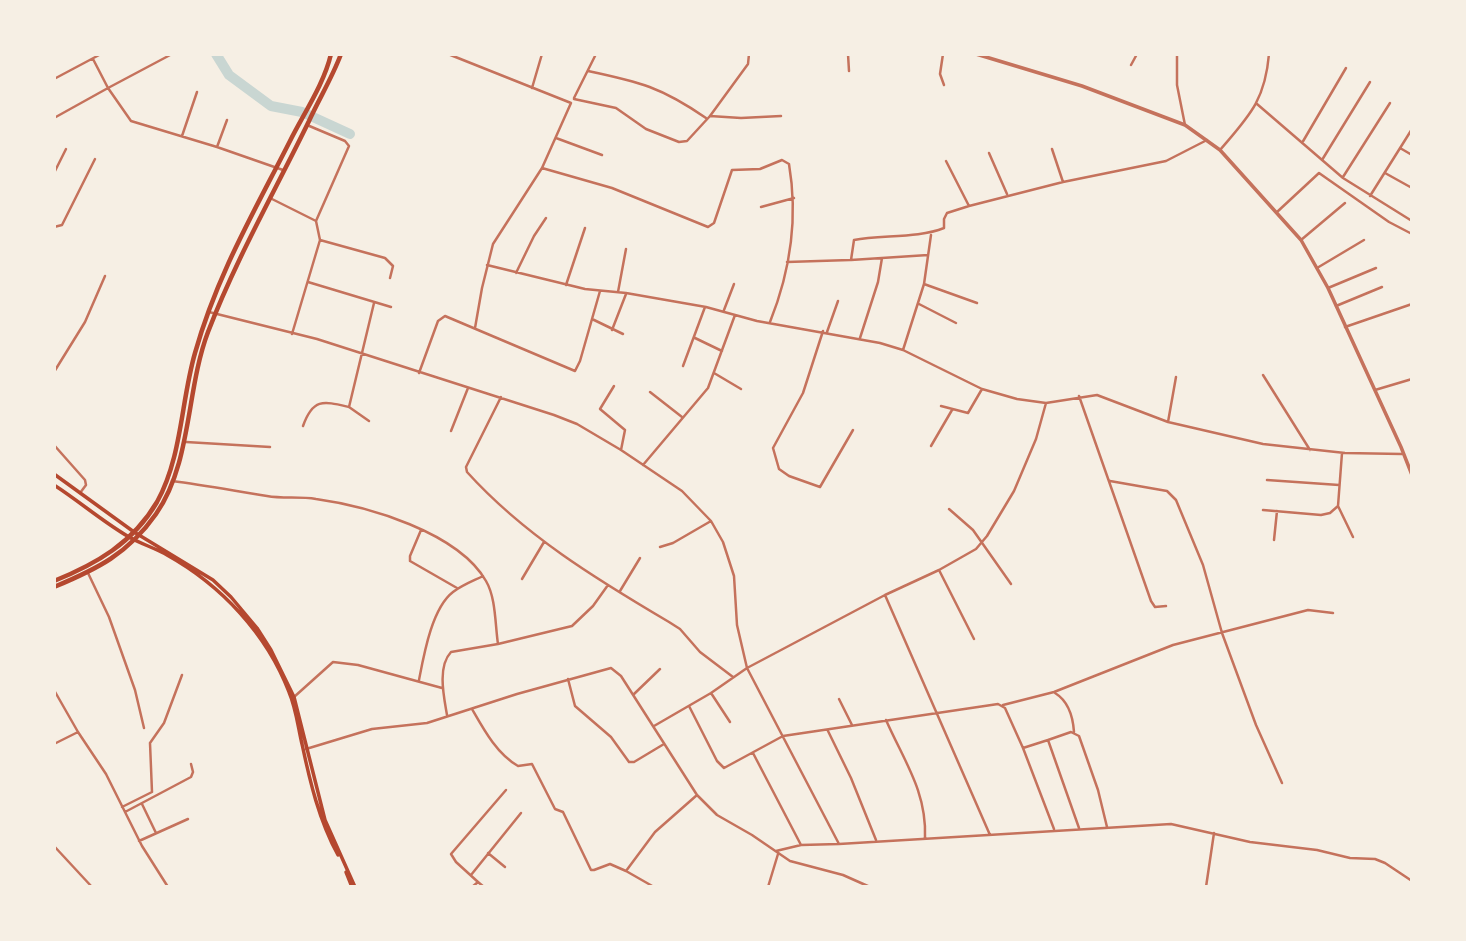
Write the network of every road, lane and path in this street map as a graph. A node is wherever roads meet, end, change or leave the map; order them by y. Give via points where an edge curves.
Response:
1 (101, 54) edge
2 (172, 54) edge
3 (448, 54) edge
4 (542, 54) edge
5 (596, 54) edge
6 (749, 54) edge
7 (848, 54) edge
8 (943, 54) edge
9 (976, 54) edge
10 (1137, 54) edge
11 (1177, 54) edge
12 (1269, 54) edge
13 (338, 55) edge
14 (93, 59) junction
15 (1131, 65) dead end
16 (1346, 68) dead end
17 (587, 71) junction
18 (849, 71) dead end
19 (54, 79) edge
20 (1370, 82) dead end
21 (944, 85) dead end
22 (108, 88) junction
23 (532, 88) junction
24 (197, 92) dead end
25 (572, 101) junction
26 (1390, 103) dead end
27 (1257, 104) junction
28 (780, 116) dead end
29 (708, 117) junction
30 (54, 118) edge
31 (227, 120) dead end
32 (307, 125) junction
33 (1185, 125) junction
34 (1412, 129) edge
35 (182, 136) junction
36 (556, 138) junction
37 (1207, 141) junction
38 (1302, 143) junction
39 (217, 147) junction
40 (1399, 148) junction
41 (66, 149) dead end
42 (1052, 149) dead end
43 (1220, 150) junction
44 (989, 153) dead end
45 (602, 155) dead end
46 (1412, 155) edge
47 (95, 159) dead end
48 (1322, 160) junction
49 (946, 161) dead end
50 (278, 168) junction
51 (542, 168) junction
52 (285, 171) junction
53 (54, 173) edge
54 (1385, 173) junction
55 (1343, 178) junction
56 (1063, 181) junction
57 (1412, 188) edge
58 (1007, 194) junction
59 (1370, 196) junction
60 (270, 198) junction
61 (794, 198) junction
62 (1345, 202) dead end
63 (969, 206) junction
64 (761, 207) dead end
65 (1277, 212) junction
66 (546, 218) dead end
67 (316, 221) junction
68 (1412, 221) edge
69 (54, 227) edge
70 (585, 228) dead end
71 (931, 233) junction
72 (1412, 234) edge
73 (320, 240) junction
74 (1301, 240) junction
75 (1364, 240) dead end
76 (626, 249) dead end
77 (928, 255) junction
78 (882, 258) junction
79 (851, 260) junction
80 (787, 262) junction
81 (487, 265) junction
82 (1317, 268) junction
83 (1376, 268) dead end
84 (516, 273) junction
85 (104, 276) dead end
86 (390, 278) dead end
87 (308, 282) junction
88 (734, 284) dead end
89 (924, 284) junction
90 (566, 285) junction
91 (1382, 287) dead end
92 (1328, 288) junction
93 (600, 291) junction
94 (618, 292) junction
95 (626, 293) junction
96 (838, 301) dead end
97 (374, 303) junction
98 (977, 303) dead end
99 (919, 304) junction
100 (1412, 304) edge
101 (1336, 306) junction
102 (391, 307) dead end
103 (706, 307) junction
104 (724, 310) junction
105 (209, 312) junction
106 (216, 314) junction
107 (735, 314) junction
108 (592, 319) junction
109 (770, 323) junction
110 (956, 323) dead end
111 (1345, 327) junction
112 (475, 328) junction
113 (612, 330) junction
114 (825, 331) junction
115 (292, 334) junction
116 (623, 334) dead end
117 (695, 338) junction
118 (860, 338) junction
119 (722, 351) junction
120 (904, 351) junction
121 (362, 353) junction
122 (683, 366) dead end
123 (54, 372) edge
124 (419, 373) junction
125 (714, 373) junction
126 (1263, 375) dead end
127 (1176, 377) dead end
128 (1412, 379) edge
129 (614, 386) dead end
130 (468, 388) junction
131 (741, 389) dead end
132 (982, 389) junction
133 (1375, 390) junction
134 (650, 392) dead end
135 (1079, 396) junction
136 (501, 397) junction
137 (1046, 403) junction
138 (941, 406) dead end
139 (349, 407) junction
140 (952, 410) junction
141 (682, 417) junction
142 (369, 421) dead end
143 (1168, 422) junction
144 (303, 426) dead end
145 (853, 430) dead end
146 (451, 431) dead end
147 (183, 442) junction
148 (54, 445) edge
149 (931, 446) dead end
150 (270, 447) dead end
151 (621, 450) junction
152 (1310, 450) junction
153 (1342, 453) junction
154 (1404, 454) junction
155 (643, 465) junction
156 (54, 474) edge
157 (1412, 475) edge
158 (1267, 480) dead end
159 (172, 481) junction
160 (1110, 481) junction
161 (54, 485) edge
162 (1339, 485) junction
163 (80, 493) junction
164 (1338, 506) junction
165 (949, 509) dead end
166 (1263, 510) dead end
167 (1277, 511) junction
168 (710, 521) junction
169 (421, 530) junction
170 (136, 536) junction
171 (129, 537) junction
172 (1353, 537) dead end
173 (1274, 540) dead end
174 (544, 542) junction
175 (981, 544) junction
176 (660, 547) dead end
177 (639, 558) dead end
178 (939, 570) junction
179 (88, 573) junction
180 (202, 575) junction
181 (483, 576) junction
182 (522, 579) dead end
183 (54, 581) edge
184 (1011, 584) dead end
185 (608, 585) junction
186 (54, 587) edge
187 (458, 589) junction
188 (619, 592) junction
189 (886, 595) junction
190 (1166, 606) dead end
191 (1333, 613) dead end
192 (1222, 633) junction
193 (974, 639) dead end
194 (498, 644) junction
195 (747, 668) junction
196 (660, 669) dead end
197 (181, 675) dead end
198 (733, 677) junction
199 (568, 679) junction
200 (419, 681) junction
201 (442, 688) junction
202 (54, 691) edge
203 (1055, 692) junction
204 (711, 693) junction
205 (633, 695) junction
206 (294, 697) junction
207 (839, 699) dead end
208 (1003, 705) junction
209 (689, 706) junction
210 (472, 708) junction
211 (938, 712) junction
212 (447, 716) junction
213 (886, 720) junction
214 (730, 722) dead end
215 (852, 725) junction
216 (654, 726) junction
217 (144, 728) dead end
218 (827, 730) junction
219 (78, 732) junction
220 (1074, 732) junction
221 (783, 736) junction
222 (1048, 740) junction
223 (664, 743) junction
224 (54, 744) edge
225 (1023, 748) junction
226 (305, 750) junction
227 (753, 753) junction
228 (191, 764) dead end
229 (1282, 783) dead end
230 (506, 790) dead end
231 (152, 792) junction
232 (697, 795) junction
233 (154, 797) junction
234 (142, 804) junction
235 (122, 807) junction
236 (125, 812) junction
237 (521, 813) dead end
238 (188, 818) dead end
239 (1107, 827) junction
240 (1079, 828) junction
241 (1054, 830) junction
242 (156, 833) junction
243 (1214, 833) junction
244 (990, 835) junction
245 (925, 839) junction
246 (876, 840) junction
247 (139, 841) junction
248 (839, 844) junction
249 (801, 845) junction
250 (54, 846) edge
251 (777, 852) junction
252 (488, 853) junction
253 (505, 867) dead end
254 (626, 871) junction
255 (471, 875) junction
256 (1412, 881) edge
257 (478, 882) junction
258 (868, 886) edge
259 (92, 887) edge
260 (168, 887) edge
261 (354, 887) edge
262 (472, 887) edge
263 (484, 887) edge
264 (654, 887) edge
265 (768, 887) edge
266 (1206, 887) edge

1 - 14 street
2 - 22 street
3 - 23 street
4 - 23 street
5 - 17 street
6 - 29 street via 748,64
7 - 18 street
8 - 21 street via 940,74
9 - 33 street via 1082,86
10 - 15 street
11 - 33 street
12 - 27 street
13 - 32 highway
13 - 50 highway via 328,64
14 - 19 street
14 - 22 street
16 - 38 street
17 - 25 street
17 - 29 street via 642,83
20 - 48 street
22 - 30 street
22 - 35 street via 131,121
23 - 25 street
24 - 35 street
25 - 29 street via 620,110 646,129 679,142 692,137
25 - 36 street
26 - 55 street
27 - 38 street
27 - 43 street
28 - 29 street
31 - 39 street
32 - 52 highway
32 - 67 street via 349,146
33 - 37 street
34 - 40 street
35 - 39 street
36 - 45 street
36 - 51 street
37 - 43 street
37 - 56 street via 1166,161
38 - 48 street
39 - 50 street
40 - 46 street
40 - 54 street
41 - 53 street
42 - 56 street
43 - 65 street
44 - 58 street
47 - 69 street via 62,225
48 - 55 street
49 - 63 street
50 - 52 street
50 - 105 highway via 237,240
51 - 61 street via 612,188 708,227 714,223 734,169 760,169 785,160
51 - 81 street via 493,244
52 - 60 highway
54 - 57 street
54 - 59 street
55 - 59 street
56 - 58 street
58 - 63 street
59 - 68 street
60 - 67 street
60 - 106 highway
61 - 64 street
61 - 80 street
62 - 74 street
63 - 71 street via 947,213 944,228
65 - 72 street via 1320,173
65 - 74 street
66 - 84 street
67 - 73 street
70 - 90 street
71 - 77 street
71 - 79 street via 855,240
73 - 86 street via 385,258 393,266
73 - 87 street
74 - 82 street
75 - 82 street
76 - 94 street
77 - 78 street
77 - 89 street
78 - 79 street
78 - 118 street
79 - 80 street
80 - 109 street
81 - 84 street
81 - 112 street
82 - 92 street
83 - 92 street
84 - 90 street
85 - 123 street via 81,329
87 - 97 street
87 - 115 street
88 - 104 street
89 - 98 street
89 - 99 street
90 - 93 street
91 - 101 street
92 - 101 street
93 - 94 street
93 - 108 street
94 - 95 street
95 - 103 street
95 - 113 street
96 - 114 street
97 - 102 street
97 - 121 street
99 - 110 street
99 - 120 street
100 - 111 street
101 - 111 street
103 - 104 street
103 - 117 street
104 - 107 street
105 - 106 street
105 - 170 highway via 191,365 170,469
106 - 115 street
106 - 147 highway via 201,356
107 - 109 street
107 - 119 street
108 - 112 street via 574,371
108 - 113 street
109 - 114 street
111 - 133 street
112 - 124 street via 439,318
113 - 116 street
114 - 118 street
114 - 145 street via 803,393 774,446 777,465 789,477 820,487
115 - 121 street
117 - 119 street
117 - 122 street
118 - 120 street
119 - 125 street
120 - 132 street
121 - 124 street
121 - 139 street
124 - 130 street
125 - 131 street
125 - 141 street via 708,388
126 - 152 street
127 - 143 street
128 - 133 street
129 - 151 street via 600,409 625,430
130 - 136 street
130 - 146 street
132 - 137 street
132 - 140 street via 971,411
133 - 154 street
134 - 141 street
135 - 137 street
135 - 143 street via 1103,396
135 - 160 street
136 - 151 street via 566,419
136 - 174 street via 466,470 503,509
137 - 175 street via 1026,466
138 - 140 street
139 - 142 street
139 - 144 street via 331,403 312,407
140 - 149 street
141 - 155 street
143 - 152 street
147 - 150 street
147 - 159 highway
148 - 163 street via 85,480
151 - 155 street
152 - 153 street
153 - 154 street
153 - 162 street
154 - 157 street
155 - 168 street via 682,491
156 - 163 main road
158 - 162 street
159 - 169 street via 270,497 319,499 378,512
159 - 170 highway via 162,504
160 - 190 street via 1151,601 1155,607
160 - 192 street via 1173,495 1203,565
161 - 171 main road
162 - 164 street
163 - 170 main road
164 - 167 street via 1321,514
164 - 172 street
165 - 175 street via 968,524
166 - 167 street
167 - 173 street
168 - 176 street
168 - 195 street via 723,542 734,576 738,634
169 - 181 street via 461,554
169 - 187 street via 410,561
170 - 171 highway
170 - 179 highway via 124,551
170 - 180 main road
171 - 183 highway via 99,561
174 - 182 street
174 - 185 street
175 - 178 street
175 - 184 street
177 - 188 street
178 - 189 street
178 - 193 street
179 - 186 highway
179 - 217 street via 109,617
180 - 206 main road via 222,587 257,628
180 - 226 main road via 238,610 269,654 290,694
181 - 187 street
181 - 194 street via 491,590
185 - 188 street
185 - 194 street via 572,626
187 - 200 street via 445,601 432,628
188 - 198 street via 680,629 700,652
189 - 195 street
189 - 211 street
191 - 192 street via 1308,610
192 - 203 street via 1173,645
192 - 229 street
194 - 201 street via 448,653
195 - 198 street
195 - 221 street
196 - 205 street
197 - 231 street via 164,723 151,739
198 - 204 street
199 - 205 street via 611,668
199 - 210 street
199 - 223 street via 575,706 611,737 629,762
200 - 201 street
200 - 206 street via 332,663
201 - 212 street
202 - 219 street
203 - 208 street
203 - 220 street via 1063,698
204 - 209 street
204 - 214 street
205 - 216 street
206 - 226 main road
207 - 215 street
208 - 211 street
208 - 225 street
209 - 216 street
209 - 227 street via 721,767
210 - 212 street
210 - 254 street via 505,757 518,766 532,764 555,809 563,812 591,870 610,864
211 - 213 street
211 - 244 street
212 - 226 street via 420,725 372,729
213 - 215 street
213 - 245 street via 921,795
215 - 218 street
216 - 223 street
218 - 221 street
218 - 246 street
219 - 224 street
219 - 235 street
220 - 222 street
220 - 239 street via 1098,790
221 - 227 street
221 - 248 street
222 - 225 street
222 - 240 street
223 - 232 street
225 - 241 street
226 - 261 main road via 325,820
227 - 249 street
228 - 233 street via 192,775
230 - 255 street via 452,852 452,858
231 - 233 street
231 - 235 street
232 - 251 street via 721,819
232 - 254 street via 656,832
233 - 234 street
234 - 236 street
234 - 242 street
235 - 236 street
236 - 247 street
237 - 252 street
238 - 242 street
239 - 240 street
239 - 243 street via 1171,824
240 - 241 street
241 - 244 street
242 - 247 street
243 - 256 street via 1350,859 1375,859
243 - 266 street
244 - 245 street
245 - 246 street
246 - 248 street
247 - 260 street
248 - 249 street
249 - 251 street
250 - 259 street
251 - 258 street via 800,865
251 - 265 street
252 - 253 street
252 - 255 street
254 - 264 street
255 - 257 street
257 - 262 street
257 - 263 street

